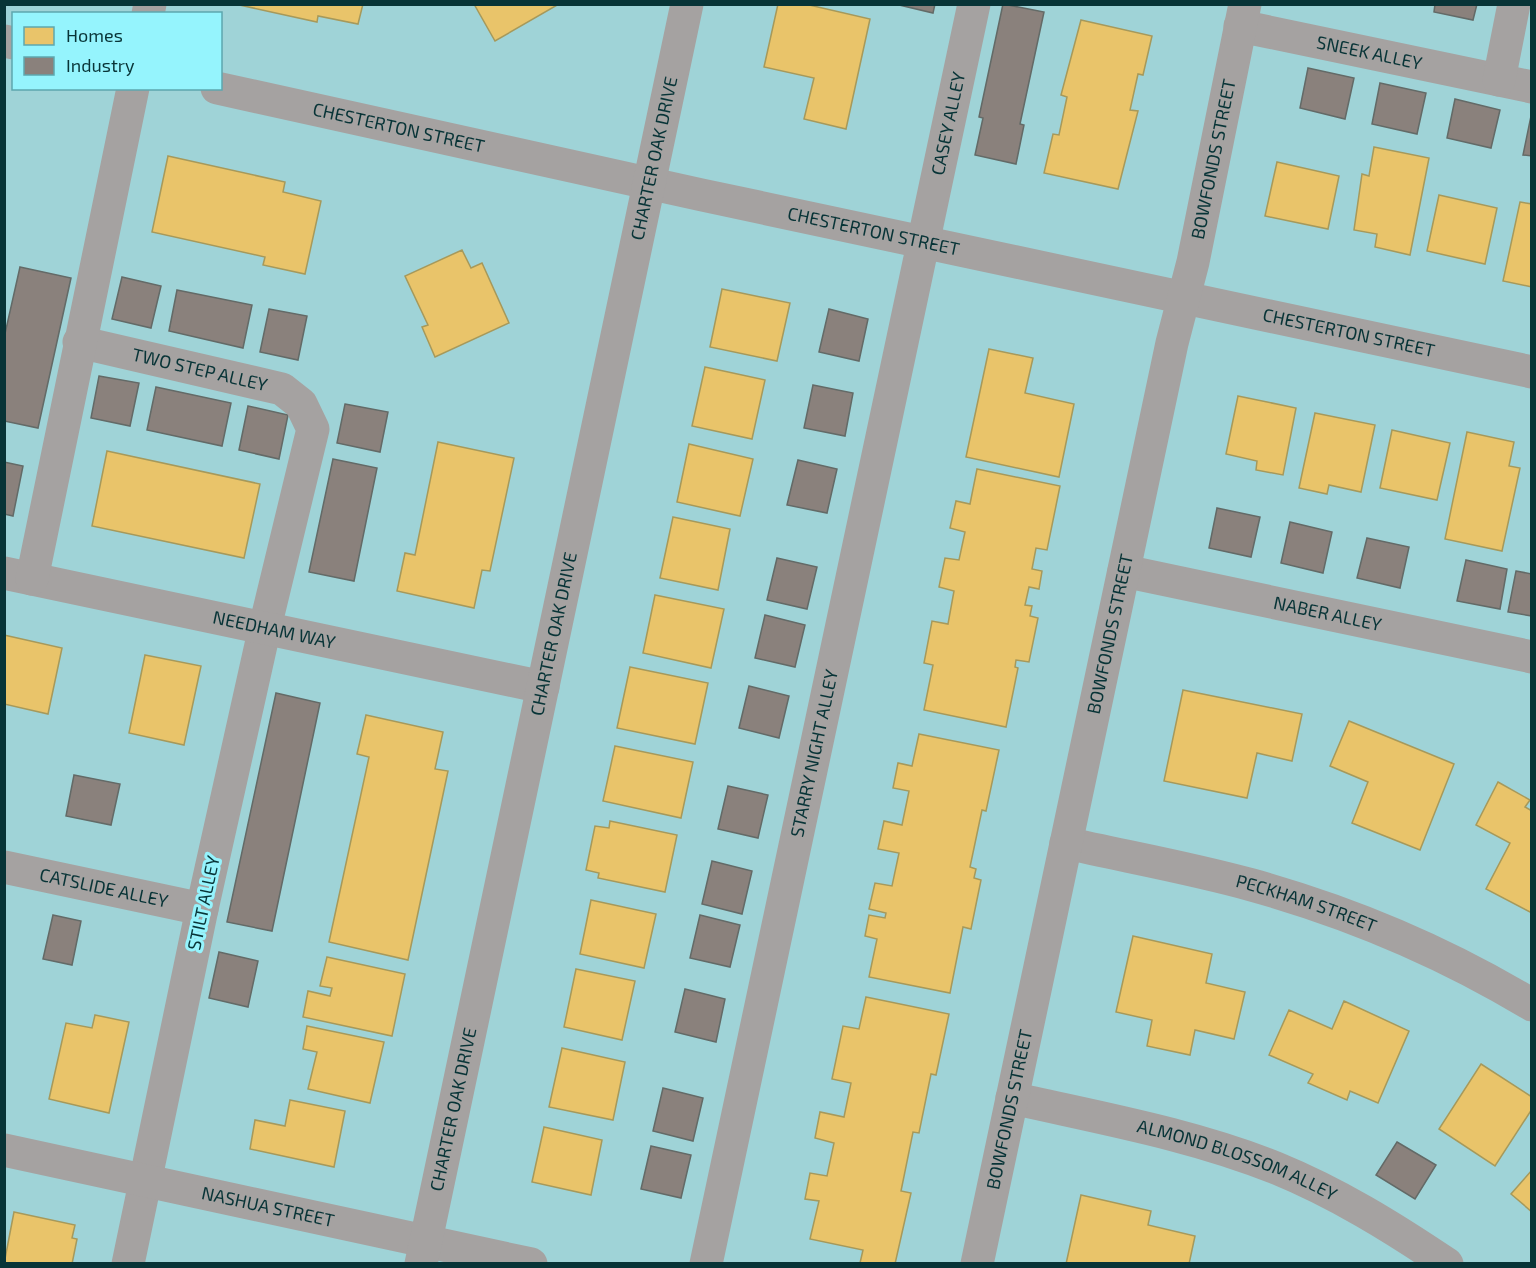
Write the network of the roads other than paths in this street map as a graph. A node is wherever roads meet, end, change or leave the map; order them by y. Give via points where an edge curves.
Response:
1 (687, 4) edge
2 (974, 4) edge
3 (1514, 4) edge
4 (1243, 15) edge
5 (1499, 80) junction
6 (1532, 87) edge
7 (222, 89) edge
8 (133, 90) edge
9 (650, 184) junction
10 (924, 243) junction
11 (1182, 298) junction
12 (79, 342) junction
13 (1532, 372) edge
14 (1124, 571) junction
15 (18, 576) edge
16 (265, 627) junction
17 (1532, 657) edge
18 (543, 687) junction
19 (1066, 843) junction
20 (4, 867) edge
21 (202, 909) junction
22 (1532, 1005) edge
23 (1012, 1098) junction
24 (4, 1150) edge
25 (146, 1181) junction
26 (423, 1252) edge
27 (129, 1263) edge
28 (531, 1263) edge
29 (706, 1263) edge
30 (977, 1263) edge
31 (1447, 1263) edge

1 - 9 street, CHARTER OAK DRIVE
2 - 10 street, CASEY ALLEY
3 - 5 street
4 - 5 street, SNEEK ALLEY
4 - 11 street, BOWFONDS STREET
5 - 6 street, SNEEK ALLEY
7 - 9 street, CHESTERTON STREET
8 - 12 street
9 - 10 street, CHESTERTON STREET
9 - 18 street, CHARTER OAK DRIVE
10 - 11 street, CHESTERTON STREET
10 - 29 street, STARRY NIGHT ALLEY
11 - 13 street, CHESTERTON STREET
11 - 14 street, BOWFONDS STREET
12 - 15 street
12 - 16 street, TWO STEP ALLEY via 258,382 282,389 302,404 313,429
14 - 17 street, NABER ALLEY
14 - 19 street, BOWFONDS STREET
15 - 16 street, NEEDHAM WAY
16 - 18 street, NEEDHAM WAY
16 - 21 street, STILT ALLEY
18 - 26 street, CHARTER OAK DRIVE
19 - 22 street, PECKHAM STREET via 1252,885 1348,916 1440,956
19 - 23 street, BOWFONDS STREET
20 - 21 street, CATSLIDE ALLEY
21 - 25 street, STILT ALLEY
23 - 30 street, BOWFONDS STREET
23 - 31 street, ALMOND BLOSSOM ALLEY via 1175,1135 1275,1168 1338,1196
24 - 25 street, NASHUA STREET
25 - 26 street, NASHUA STREET
25 - 27 street, STILT ALLEY
26 - 28 street, NASHUA STREET

